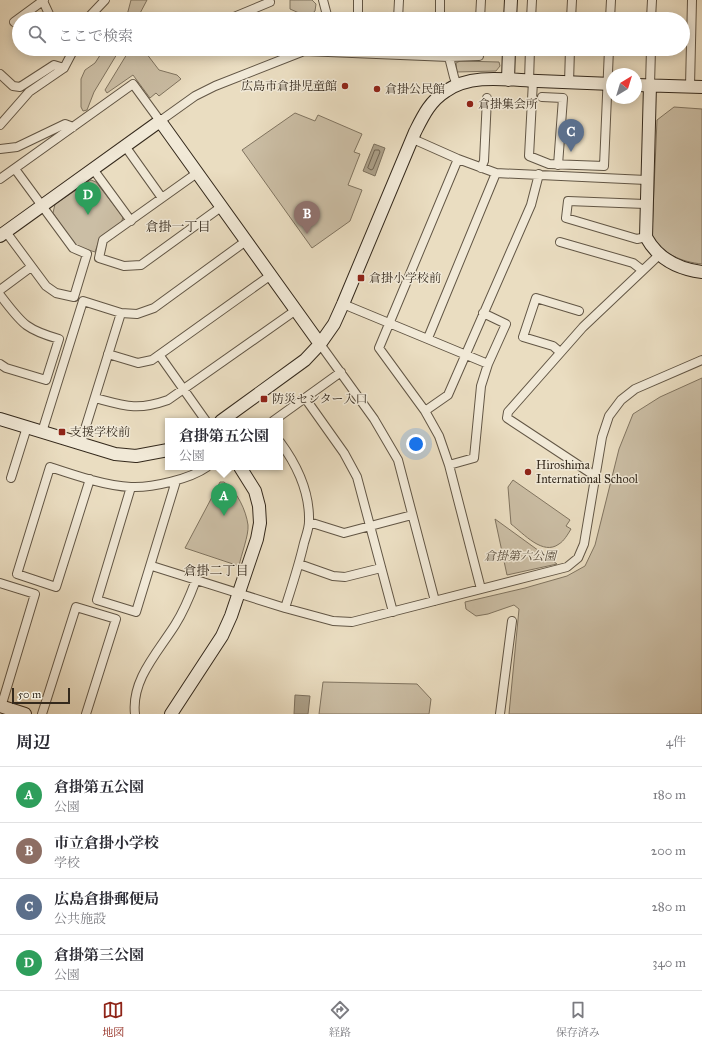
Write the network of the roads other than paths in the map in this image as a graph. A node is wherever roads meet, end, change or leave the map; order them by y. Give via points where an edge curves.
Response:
1 (44, 0) edge
2 (105, 0) edge
3 (269, 0) edge
4 (323, 0) edge
5 (358, 0) edge
6 (399, 0) edge
7 (440, 0) edge
8 (481, 0) edge
9 (511, 0) edge
10 (532, 0) edge
11 (572, 0) edge
12 (611, 0) edge
13 (652, 0) edge
14 (692, 0) edge
15 (28, 12) edge
16 (48, 12) edge
17 (94, 12) edge
18 (246, 12) edge
19 (326, 12) edge
20 (358, 12) edge
21 (398, 12) edge
22 (440, 12) edge
23 (480, 12) edge
24 (510, 12) edge
25 (531, 12) edge
26 (571, 12) edge
27 (610, 12) edge
28 (651, 12) edge
29 (70, 56) edge
30 (291, 56) edge
31 (479, 56) edge
32 (509, 56) edge
33 (530, 56) edge
34 (570, 56) edge
35 (609, 56) edge
36 (650, 56) edge
37 (449, 57) joint
38 (64, 68) junction
39 (610, 68) edge
40 (0, 74) edge
41 (508, 80) junction
42 (531, 81) junction
43 (569, 83) junction
44 (606, 84) edge
45 (457, 85) junction
46 (642, 85) edge
47 (650, 86) junction
48 (690, 86) junction
49 (702, 87) edge
50 (542, 97) dead end
51 (487, 98) dead end
52 (609, 104) edge
53 (160, 122) junction
54 (0, 125) edge
55 (73, 127) junction
56 (412, 139) junction
57 (125, 146) junction
58 (0, 148) edge
59 (458, 159) junction
60 (558, 164) junction
61 (482, 168) junction
62 (15, 169) junction
63 (93, 169) junction
64 (197, 173) junction
65 (496, 173) junction
66 (539, 174) junction
67 (0, 179) edge
68 (646, 180) junction
69 (162, 198) junction
70 (646, 204) junction
71 (41, 206) junction
72 (221, 207) junction
73 (131, 221) junction
74 (3, 234) edge
75 (646, 237) junction
76 (246, 241) junction
77 (560, 242) dead end
78 (659, 255) junction
79 (31, 267) junction
80 (642, 270) junction
81 (702, 272) edge
82 (270, 275) junction
83 (0, 290) edge
84 (0, 295) edge
85 (343, 304) junction
86 (296, 310) junction
87 (579, 311) dead end
88 (121, 313) junction
89 (483, 313) junction
90 (389, 322) junction
91 (428, 338) junction
92 (320, 344) junction
93 (560, 352) junction
94 (108, 354) junction
95 (464, 354) junction
96 (160, 356) junction
97 (702, 360) edge
98 (0, 364) edge
99 (488, 364) junction
100 (341, 372) junction
101 (184, 390) junction
102 (95, 398) junction
103 (305, 398) junction
104 (425, 411) junction
105 (204, 418) edge
106 (225, 418) edge
107 (277, 418) edge
108 (0, 419) edge
109 (27, 427) junction
110 (42, 432) junction
111 (80, 445) junction
112 (283, 446) edge
113 (165, 451) edge
114 (449, 465) junction
115 (200, 470) edge
116 (242, 470) edge
117 (595, 476) junction
118 (11, 478) dead end
119 (90, 479) junction
120 (176, 481) junction
121 (131, 487) junction
122 (412, 515) junction
123 (309, 522) junction
124 (370, 526) junction
125 (299, 564) junction
126 (152, 566) junction
127 (381, 568) junction
128 (196, 580) junction
129 (0, 583) edge
130 (480, 588) junction
131 (239, 594) junction
132 (435, 601) junction
133 (285, 608) junction
134 (393, 612) junction
135 (512, 620) dead end
136 (1, 707) edge
137 (20, 713) edge
138 (42, 714) edge
139 (86, 714) edge
140 (135, 714) edge
141 (171, 714) edge
142 (500, 714) edge

1 - 15 street
1 - 16 street
2 - 17 street
3 - 18 street via 270,2
4 - 19 street
5 - 20 street
6 - 21 street
7 - 22 street
8 - 23 street
9 - 24 street
10 - 25 street
11 - 26 street
12 - 27 street
13 - 28 street
14 - 48 street
29 - 38 street
30 - 53 street via 214,86 195,96
31 - 37 street
32 - 41 street
33 - 42 street
34 - 43 street
35 - 39 street
36 - 47 street
37 - 45 street
38 - 40 street via 54,66 20,87 13,86
38 - 54 street via 29,92
41 - 42 street
41 - 45 street via 473,80
42 - 43 street
42 - 60 street via 529,156 549,164
43 - 44 street
45 - 56 street via 440,96 426,111
46 - 47 street
47 - 48 street
47 - 68 street
48 - 49 street
50 - 60 street via 563,98
51 - 61 street
52 - 60 street via 604,166
53 - 55 street via 133,84
53 - 57 street
53 - 64 street
55 - 58 street via 65,124 17,147
55 - 62 street
56 - 59 street
56 - 85 street
57 - 63 street
57 - 69 street
59 - 61 street
59 - 90 street
61 - 65 street
62 - 67 street
62 - 71 street
63 - 71 street
63 - 73 street
64 - 69 street
64 - 72 street
65 - 66 street
65 - 91 street
66 - 68 street
66 - 89 street via 530,205
68 - 70 street
69 - 73 street
70 - 75 street
70 - 75 street via 568,201 566,218 637,239
71 - 74 street
71 - 79 street via 73,248 87,254 74,297 46,286
72 - 73 street via 141,264 124,266 99,258 104,240
72 - 76 street
74 - 79 street
75 - 78 street
76 - 82 street
76 - 88 street via 154,308 137,314
77 - 80 street via 633,263
78 - 80 street
78 - 81 street via 678,267
79 - 83 street
80 - 93 street
82 - 86 street
82 - 96 street
84 - 98 street via 22,323 36,333 59,340 46,380
85 - 90 street
85 - 92 street via 334,324
86 - 92 street
86 - 101 street
87 - 93 street via 536,298 523,337 553,346
88 - 94 street
88 - 110 street via 83,301
89 - 95 street
89 - 99 street via 506,324
90 - 91 street
90 - 104 street via 379,348
91 - 95 street
92 - 100 street
92 - 106 street via 305,360
93 - 117 street via 508,412 507,418
94 - 96 street via 138,363
94 - 102 street
95 - 99 street
95 - 104 street via 448,395
96 - 101 street
97 - 117 street via 635,388 621,400 609,416 604,430
99 - 114 street via 481,386 474,458
100 - 103 street
100 - 122 street via 378,425 398,460
101 - 102 street via 168,400 151,406 131,407
101 - 105 street
102 - 111 street
103 - 107 street
103 - 124 street via 344,453 357,477
104 - 114 street via 439,436
108 - 109 street
109 - 110 street
109 - 118 street
110 - 111 street
111 - 113 street via 115,454 136,456
112 - 123 street via 294,461 301,479
114 - 130 street
115 - 120 street
116 - 131 street via 255,491 260,523
117 - 130 street via 584,544 578,558 567,567
119 - 119 street via 50,467 17,574 56,587
119 - 121 street
120 - 121 street
120 - 126 street
121 - 126 street via 97,600 136,612
122 - 124 street
122 - 132 street
123 - 124 street via 344,533
123 - 125 street
124 - 127 street
125 - 127 street via 333,576 345,577
125 - 133 street
126 - 128 street
127 - 134 street
128 - 131 street
128 - 140 street via 188,602 143,674 137,688
129 - 136 street via 35,594
130 - 132 street
131 - 133 street
131 - 141 street via 222,636
132 - 134 street
133 - 134 street via 333,621 352,622
135 - 142 street
136 - 137 street
138 - 139 street via 76,607 116,620

